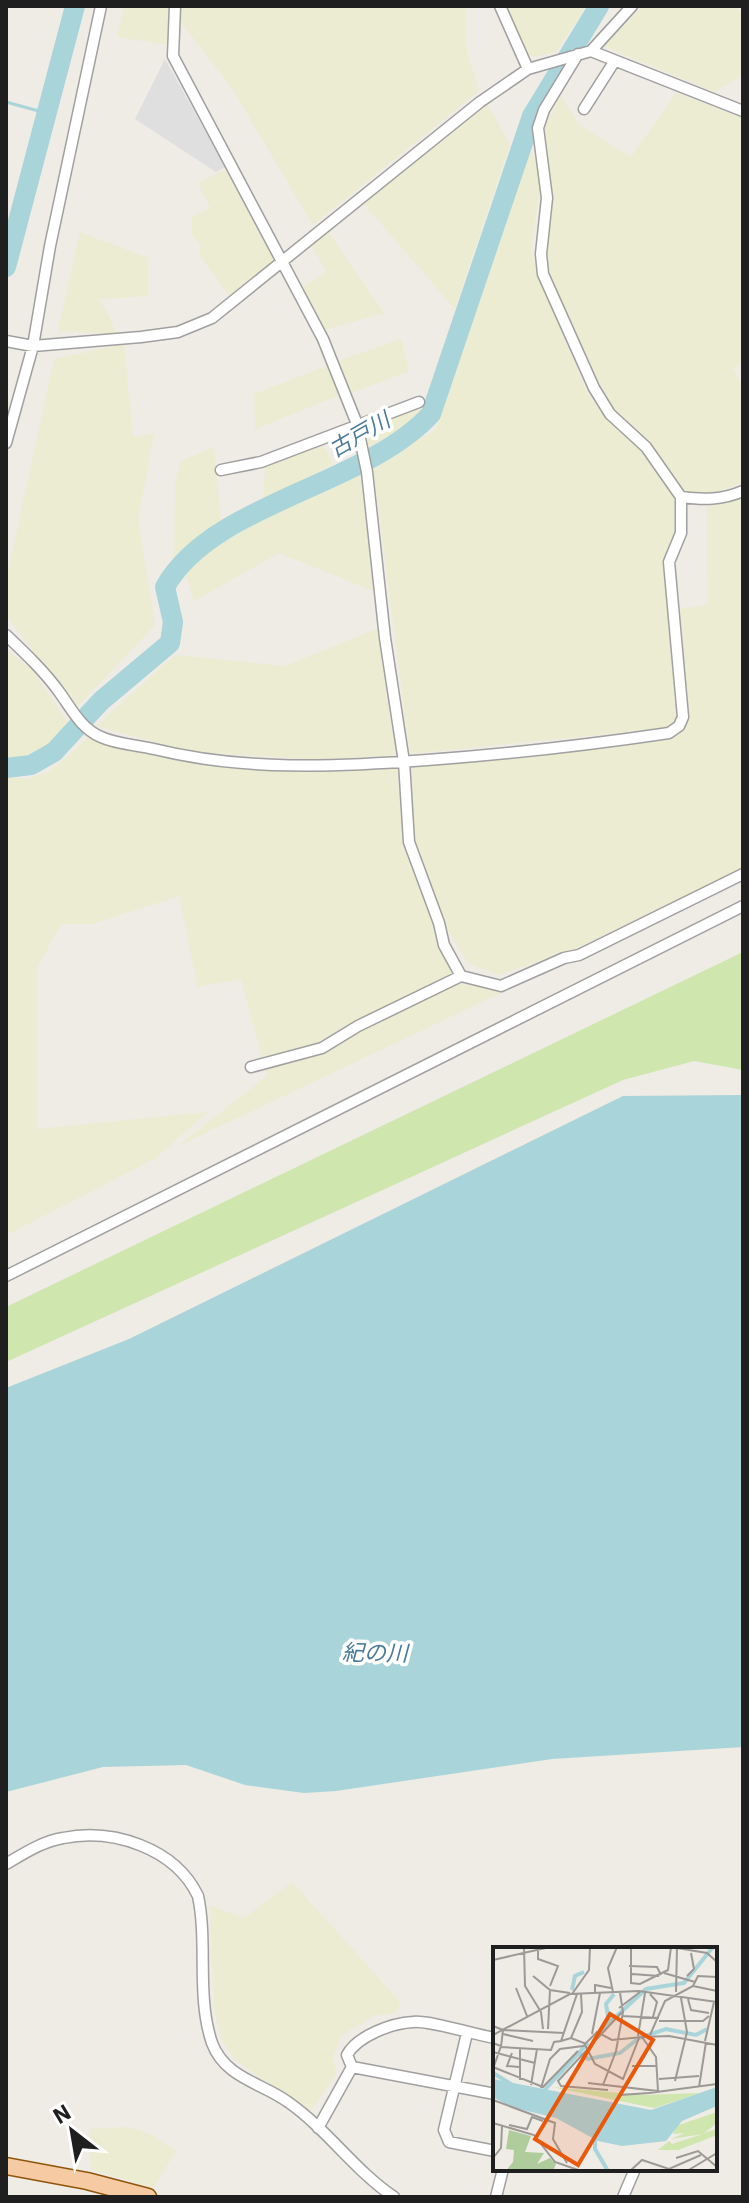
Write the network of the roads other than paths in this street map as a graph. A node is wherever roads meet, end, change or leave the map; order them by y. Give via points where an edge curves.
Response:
1 (101, 6) edge
2 (175, 6) edge
3 (500, 6) edge
4 (632, 6) edge
5 (591, 51) junction
6 (578, 54) junction
7 (614, 62) junction
8 (528, 69) junction
9 (584, 109) dead end
10 (743, 111) edge
11 (282, 262) junction
12 (6, 341) edge
13 (33, 346) junction
14 (419, 402) dead end
15 (357, 424) junction
16 (6, 443) edge
17 (221, 470) dead end
18 (743, 491) edge
19 (681, 497) junction
20 (6, 635) edge
21 (404, 762) junction
22 (743, 874) edge
23 (743, 906) edge
24 (461, 976) junction
25 (251, 1067) dead end
26 (6, 1276) edge
27 (6, 1864) edge
28 (467, 2033) junction
29 (493, 2038) edge
30 (352, 2067) junction
31 (454, 2087) junction
32 (493, 2094) edge
33 (318, 2128) junction
34 (493, 2151) edge
35 (6, 2166) edge
36 (502, 2171) edge
37 (634, 2172) edge
38 (148, 2197) edge
39 (394, 2197) edge
40 (496, 2197) edge
41 (623, 2197) edge

1 - 13 street
2 - 11 street via 173,56
3 - 8 street
4 - 5 street
5 - 6 street
5 - 7 street
6 - 8 street
6 - 19 street via 538,128 547,198 543,274 610,414 646,447
7 - 9 street
7 - 10 street
8 - 11 street
11 - 13 street via 212,318 178,332
11 - 15 street via 323,339
12 - 13 street
13 - 16 street
14 - 15 street
15 - 17 street via 261,462
15 - 21 street
18 - 19 street via 727,498
19 - 21 street via 681,533 669,562 683,717 679,726 669,733 516,754
20 - 21 street via 72,713 102,738 187,757 255,764
21 - 24 street via 409,842 444,945
22 - 24 street via 579,955 501,986
23 - 26 street
24 - 25 street via 322,1048
27 - 33 street via 61,1838 92,1835 148,1848 179,1869 192,1883 201,1906 201,1957 213,2045 223,2063 287,2101
28 - 29 street
28 - 30 street via 414,2021 379,2029 351,2048 347,2055
28 - 31 street
30 - 31 street
30 - 33 street
31 - 32 street
31 - 34 street via 444,2130 449,2142
33 - 39 street
35 - 38 main road
36 - 40 street
37 - 41 street

